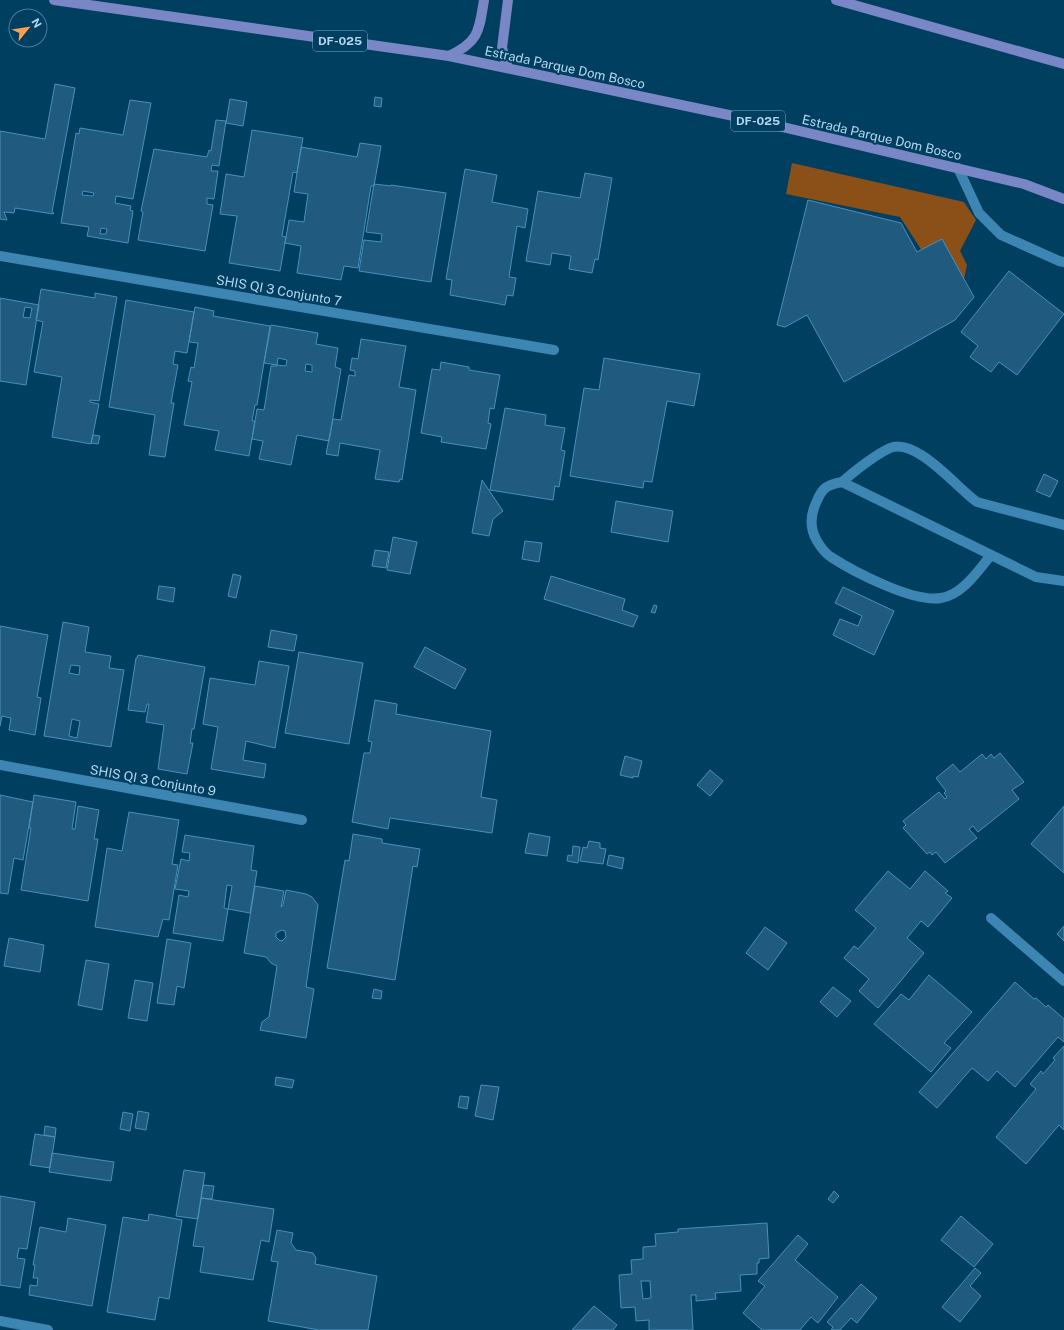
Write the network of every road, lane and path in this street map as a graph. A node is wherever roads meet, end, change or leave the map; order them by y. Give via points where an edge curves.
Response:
1 (54, 0) edge
2 (484, 0) edge
3 (508, 0) edge
4 (836, 0) edge
5 (449, 56) junction
6 (1064, 64) edge
7 (508, 68) junction
8 (958, 168) junction
9 (1064, 199) edge
10 (0, 256) edge
11 (1062, 263) edge
12 (554, 350) dead end
13 (842, 482) junction
14 (1064, 525) edge
15 (991, 555) junction
16 (1064, 581) edge
17 (0, 765) edge
18 (302, 820) dead end
19 (991, 918) dead end
20 (1064, 981) edge
21 (0, 1321) edge
22 (48, 1330) edge

1 - 5 main road, Estrada Parque Dom Bosco / DF-025
2 - 5 main road via 479,30 475,38 465,48
3 - 7 main road via 502,48
4 - 6 main road
5 - 7 main road, Estrada Parque Dom Bosco / DF-025
7 - 8 main road, Estrada Parque Dom Bosco / DF-025 via 762,122
8 - 9 main road, Estrada Parque Dom Bosco / DF-025 via 1024,184
8 - 11 street via 979,213 1001,235
10 - 12 street, SHIS QI 3 Conjunto 7
13 - 14 street via 891,448 906,448 924,455 977,502
13 - 15 street
13 - 15 street via 829,484 820,492 812,510 812,529 818,542 830,556 877,581 918,598 942,598 960,590
15 - 16 street via 1036,577
17 - 18 street, SHIS QI 3 Conjunto 9
19 - 20 street
21 - 22 street

